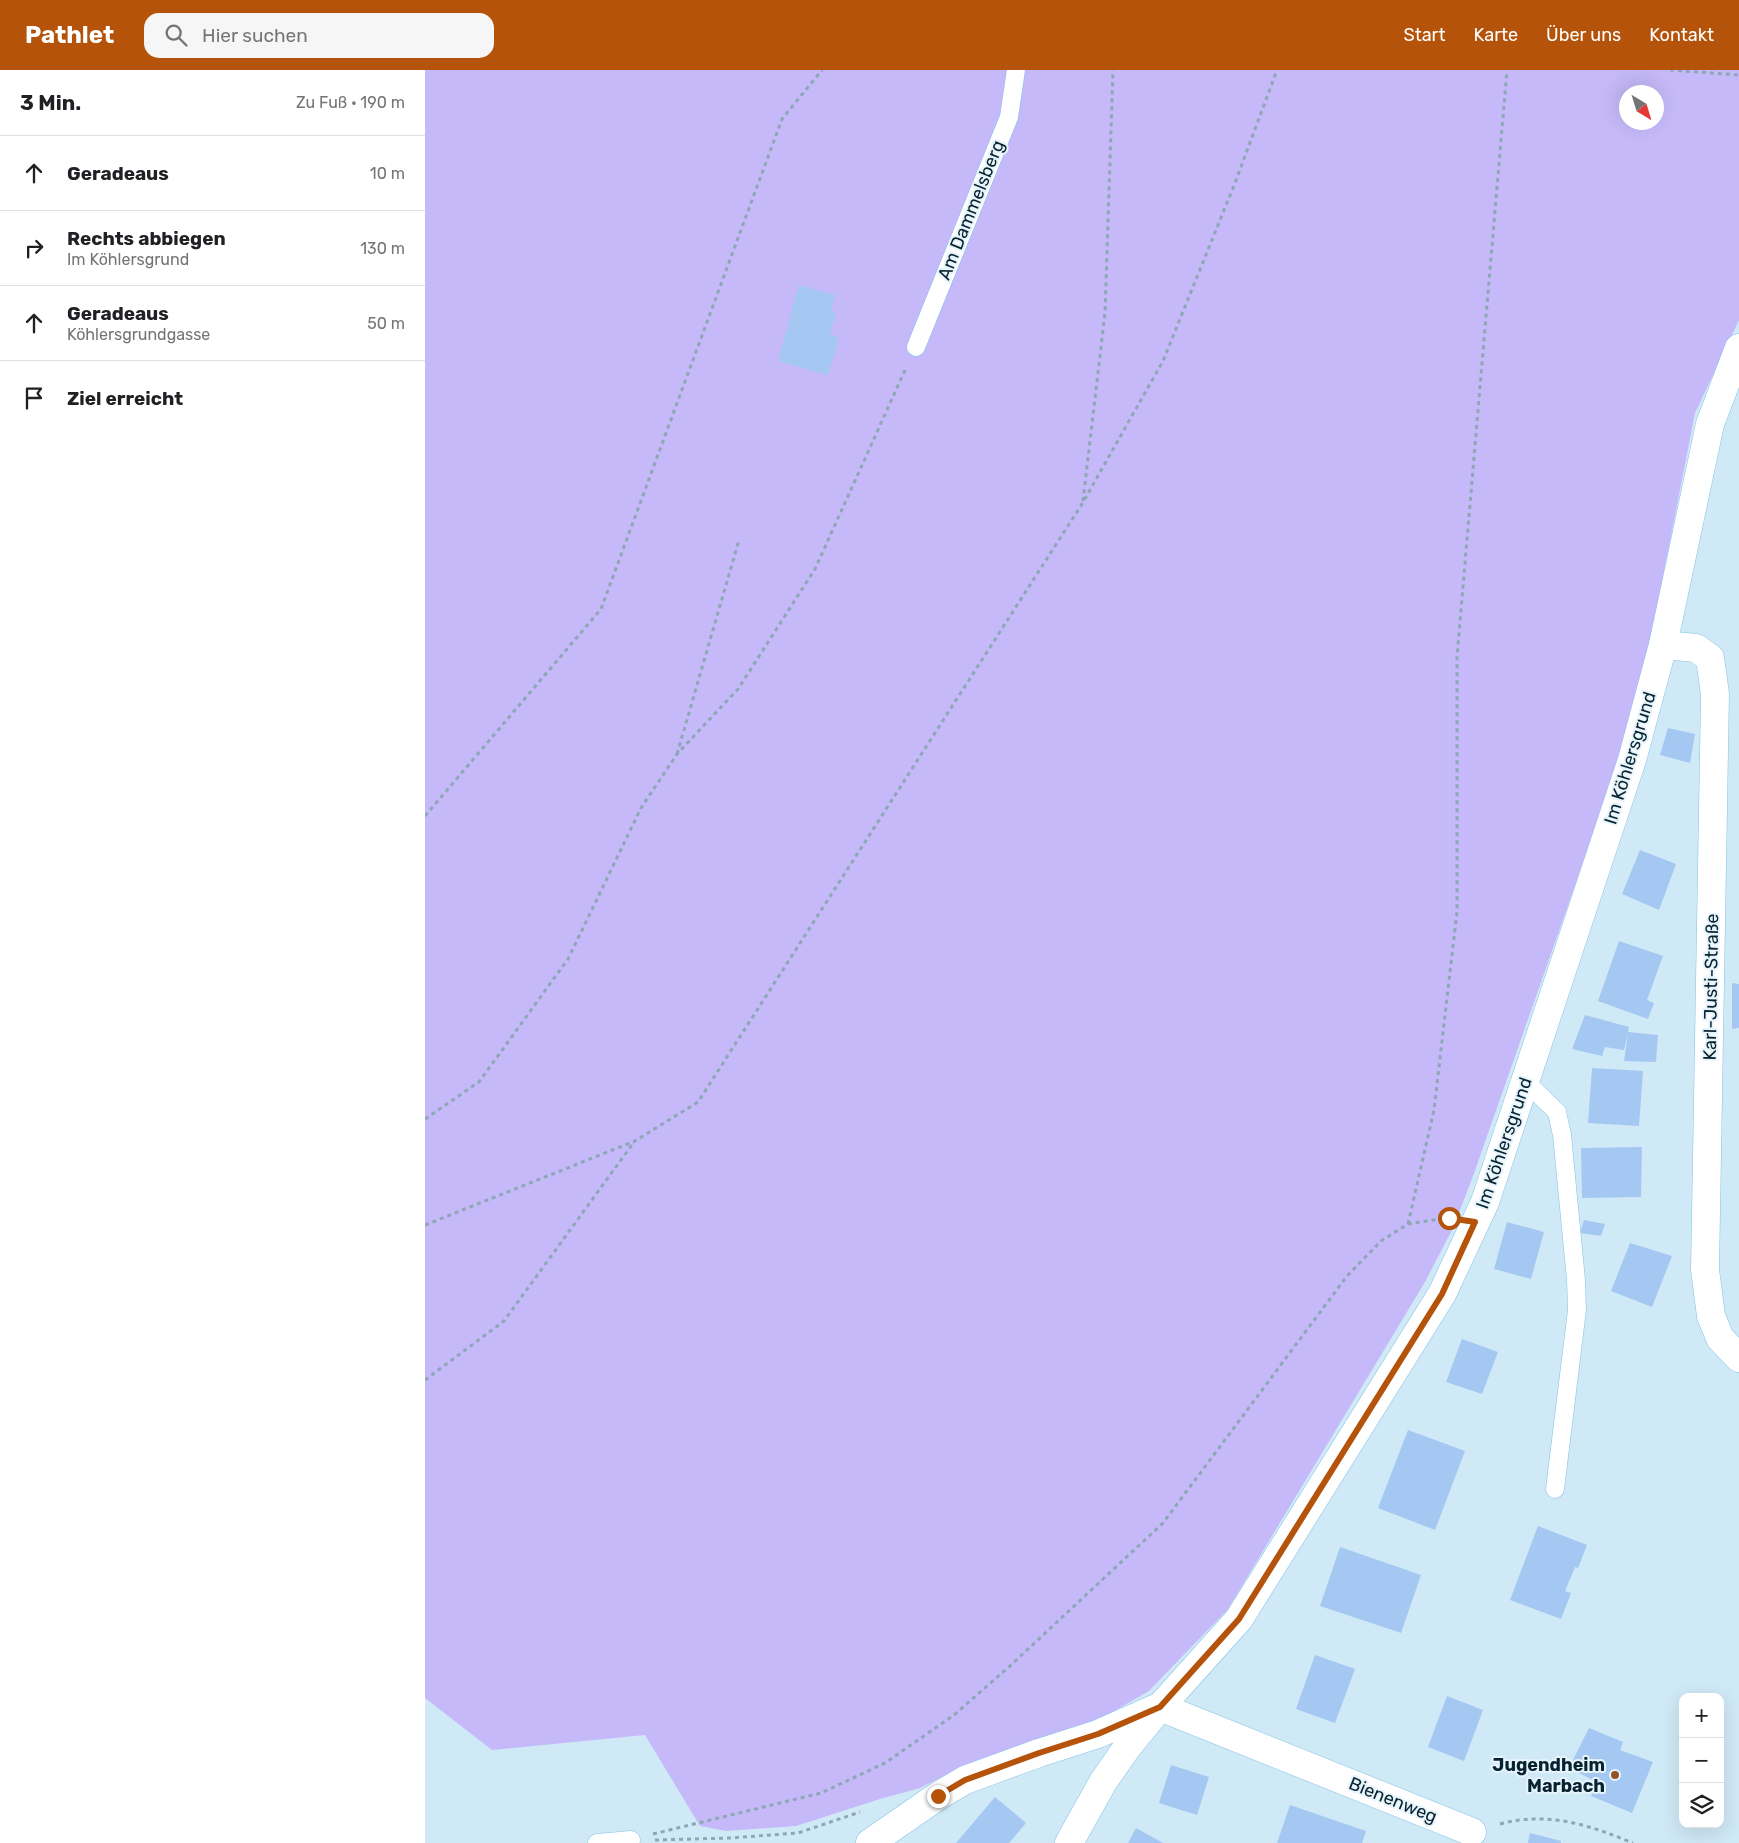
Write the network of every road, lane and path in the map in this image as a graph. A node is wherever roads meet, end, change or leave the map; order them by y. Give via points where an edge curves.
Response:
1 (822, 70) edge
2 (1016, 70) edge
3 (1113, 70) edge
4 (1277, 70) edge
5 (1507, 70) edge
6 (1670, 70) edge
7 (1739, 75) edge
8 (916, 347) joint
9 (1739, 348) edge
10 (1082, 504) junction
11 (739, 540) dead end
12 (1663, 645) junction
13 (677, 754) junction
14 (425, 816) edge
15 (1525, 1081) junction
16 (425, 1119) edge
17 (635, 1141) junction
18 (1475, 1222) junction
19 (1408, 1224) junction
20 (425, 1225) edge
21 (1739, 1358) edge
22 (425, 1380) edge
23 (1555, 1489) dead end
24 (1160, 1707) junction
25 (862, 1812) dead end
26 (1472, 1832) joint
27 (631, 1840) junction
28 (597, 1843) edge
29 (870, 1843) edge
30 (1069, 1843) edge
31 (1633, 1843) edge

1 - 14 path via 782,119 601,609
2 - 8 lane, Am Dammelsberg via 1009,117
3 - 10 path via 1105,313
4 - 10 path via 1163,361
5 - 19 path via 1457,656 1457,912 1434,1110
6 - 7 path
8 - 13 path via 815,569 738,689
9 - 12 street, Im Köhlersgrund via 1710,424
10 - 17 path via 698,1102
11 - 13 path
12 - 15 street, Im Köhlersgrund via 1632,760
12 - 21 street, Karl-Justi-Straße via 1695,648 1710,658 1715,694 1705,1270 1711,1316 1719,1338
13 - 16 path via 641,808 568,959 479,1082
15 - 18 street, Im Köhlersgrund via 1485,1202
15 - 23 lane via 1557,1112 1576,1280 1577,1310
17 - 20 path
17 - 22 path via 505,1321
18 - 19 path via 1449,1218
18 - 24 street, Im Köhlersgrund via 1442,1294 1239,1619
19 - 27 path via 1381,1241 1347,1276 1163,1523 954,1715 885,1763 821,1793
24 - 26 street, Bienenweg
24 - 29 street via 1098,1734 965,1780
24 - 30 street, Im Köhlersgrund via 1103,1782
25 - 27 path via 798,1833
26 - 31 path via 1527,1818 1547,1818 1580,1824
27 - 28 lane

